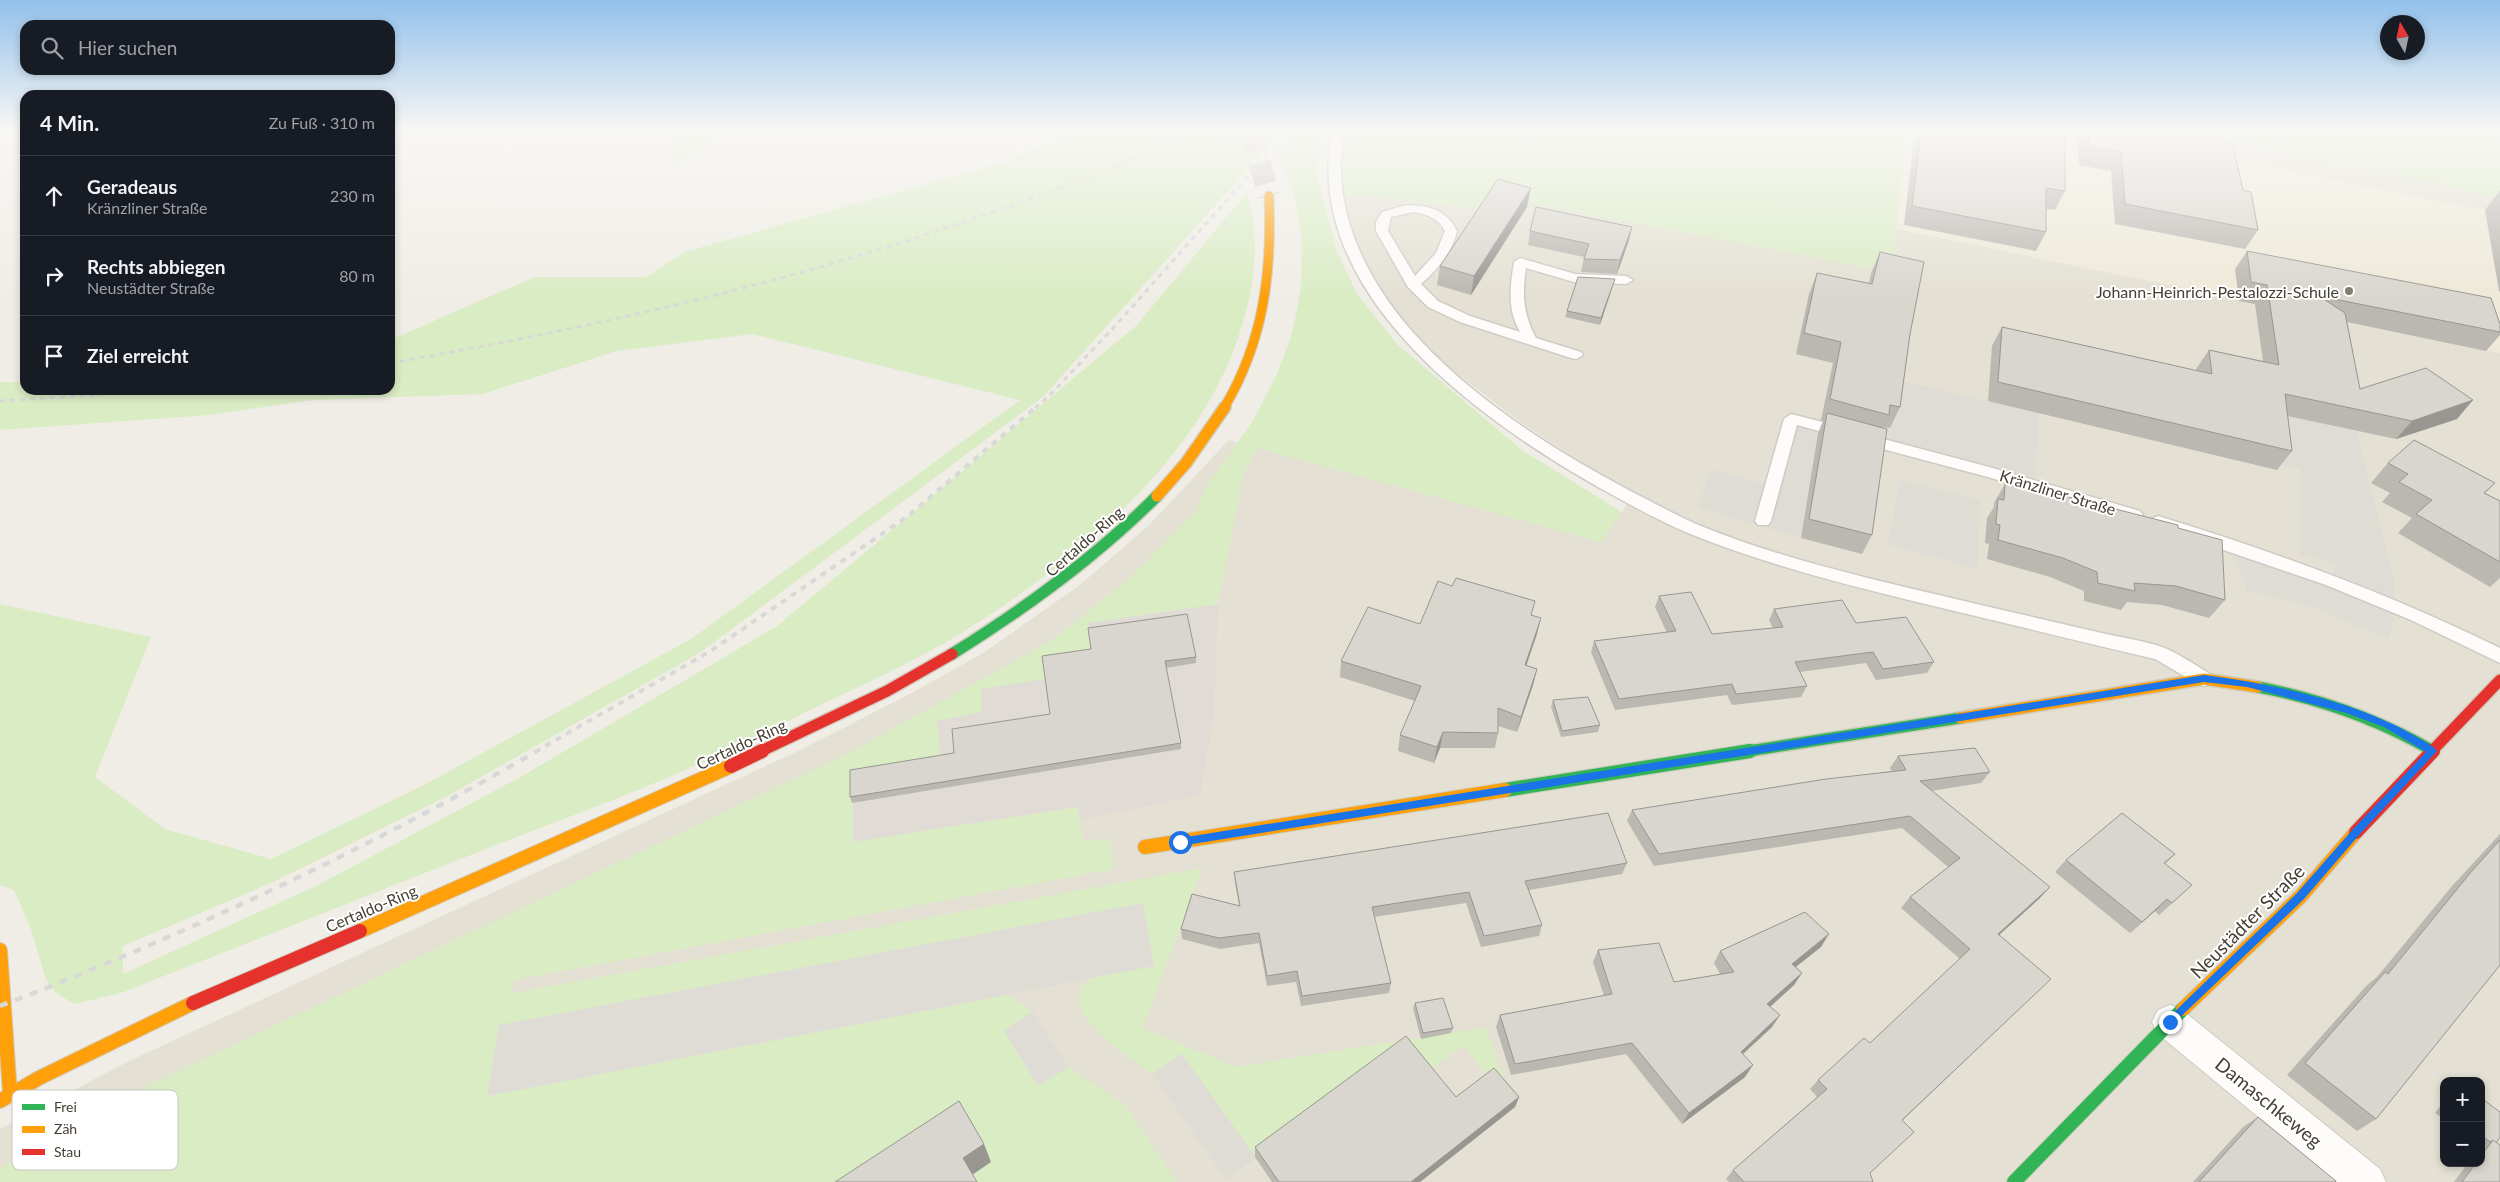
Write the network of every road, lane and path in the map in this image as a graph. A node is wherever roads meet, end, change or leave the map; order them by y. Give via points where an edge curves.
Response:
1 (1333, 186) edge
2 (1269, 196) tunnel mouth
3 (1626, 280) dead end
4 (1413, 284) junction
5 (1531, 340) junction
6 (1576, 355) dead end
7 (1763, 522) dead end
8 (2500, 656) edge
9 (2204, 678) junction
10 (2500, 680) edge
11 (2432, 751) junction
12 (1146, 847) dead end
13 (0, 950) edge
14 (2170, 1022) junction
15 (20, 1090) edge
16 (5, 1098) edge
17 (2014, 1182) edge
18 (2367, 1182) edge

1 - 9 lane via 1343,227 1372,289 1399,327 1444,373 1567,463 1697,531 1838,576 2159,653
2 - 15 main road, Certaldo-Ring via 1274,242 1266,306 1244,370 1224,411 1204,441 1155,499 1101,551 1056,588 991,633 837,717 512,866 222,990
3 - 5 lane via 1574,278 1520,262 1515,306
4 - 4 lane via 1382,231 1386,215 1406,208 1419,209 1446,220 1451,231 1448,242 1426,274
4 - 5 lane via 1433,304 1465,319
5 - 6 lane
7 - 8 lane, Kränzliner Straße via 1791,419 1989,472 2278,560 2356,588
9 - 11 main road via 2247,684 2346,710 2387,724
9 - 12 main road
10 - 11 main road, Neustädter Straße
11 - 14 main road, Neustädter Straße via 2301,896
13 - 16 main road via 6,1004
14 - 17 main road, Neustädter Straße
14 - 18 street, Damaschkeweg

